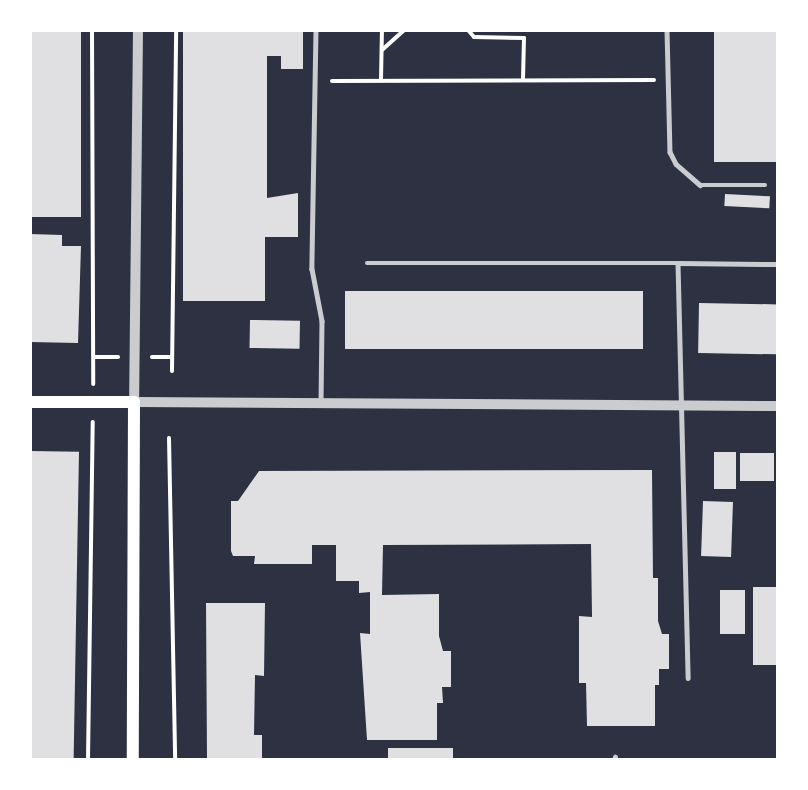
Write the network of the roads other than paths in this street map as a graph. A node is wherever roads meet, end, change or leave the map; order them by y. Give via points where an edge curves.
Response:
1 (138, 30) edge
2 (316, 30) edge
3 (667, 30) edge
4 (765, 185) dead end
5 (368, 263) dead end
6 (678, 263) junction
7 (778, 264) edge
8 (30, 402) edge
9 (134, 402) junction
10 (321, 403) junction
11 (685, 406) junction
12 (778, 406) edge
13 (688, 678) dead end
14 (133, 760) edge

1 - 9 street
2 - 10 lane via 312,269 322,321
3 - 4 lane via 670,152 683,175 700,185
5 - 6 lane
6 - 7 lane
6 - 11 lane via 678,380
8 - 9 main road
9 - 10 street
9 - 14 main road
10 - 11 street
11 - 12 street
11 - 13 lane

